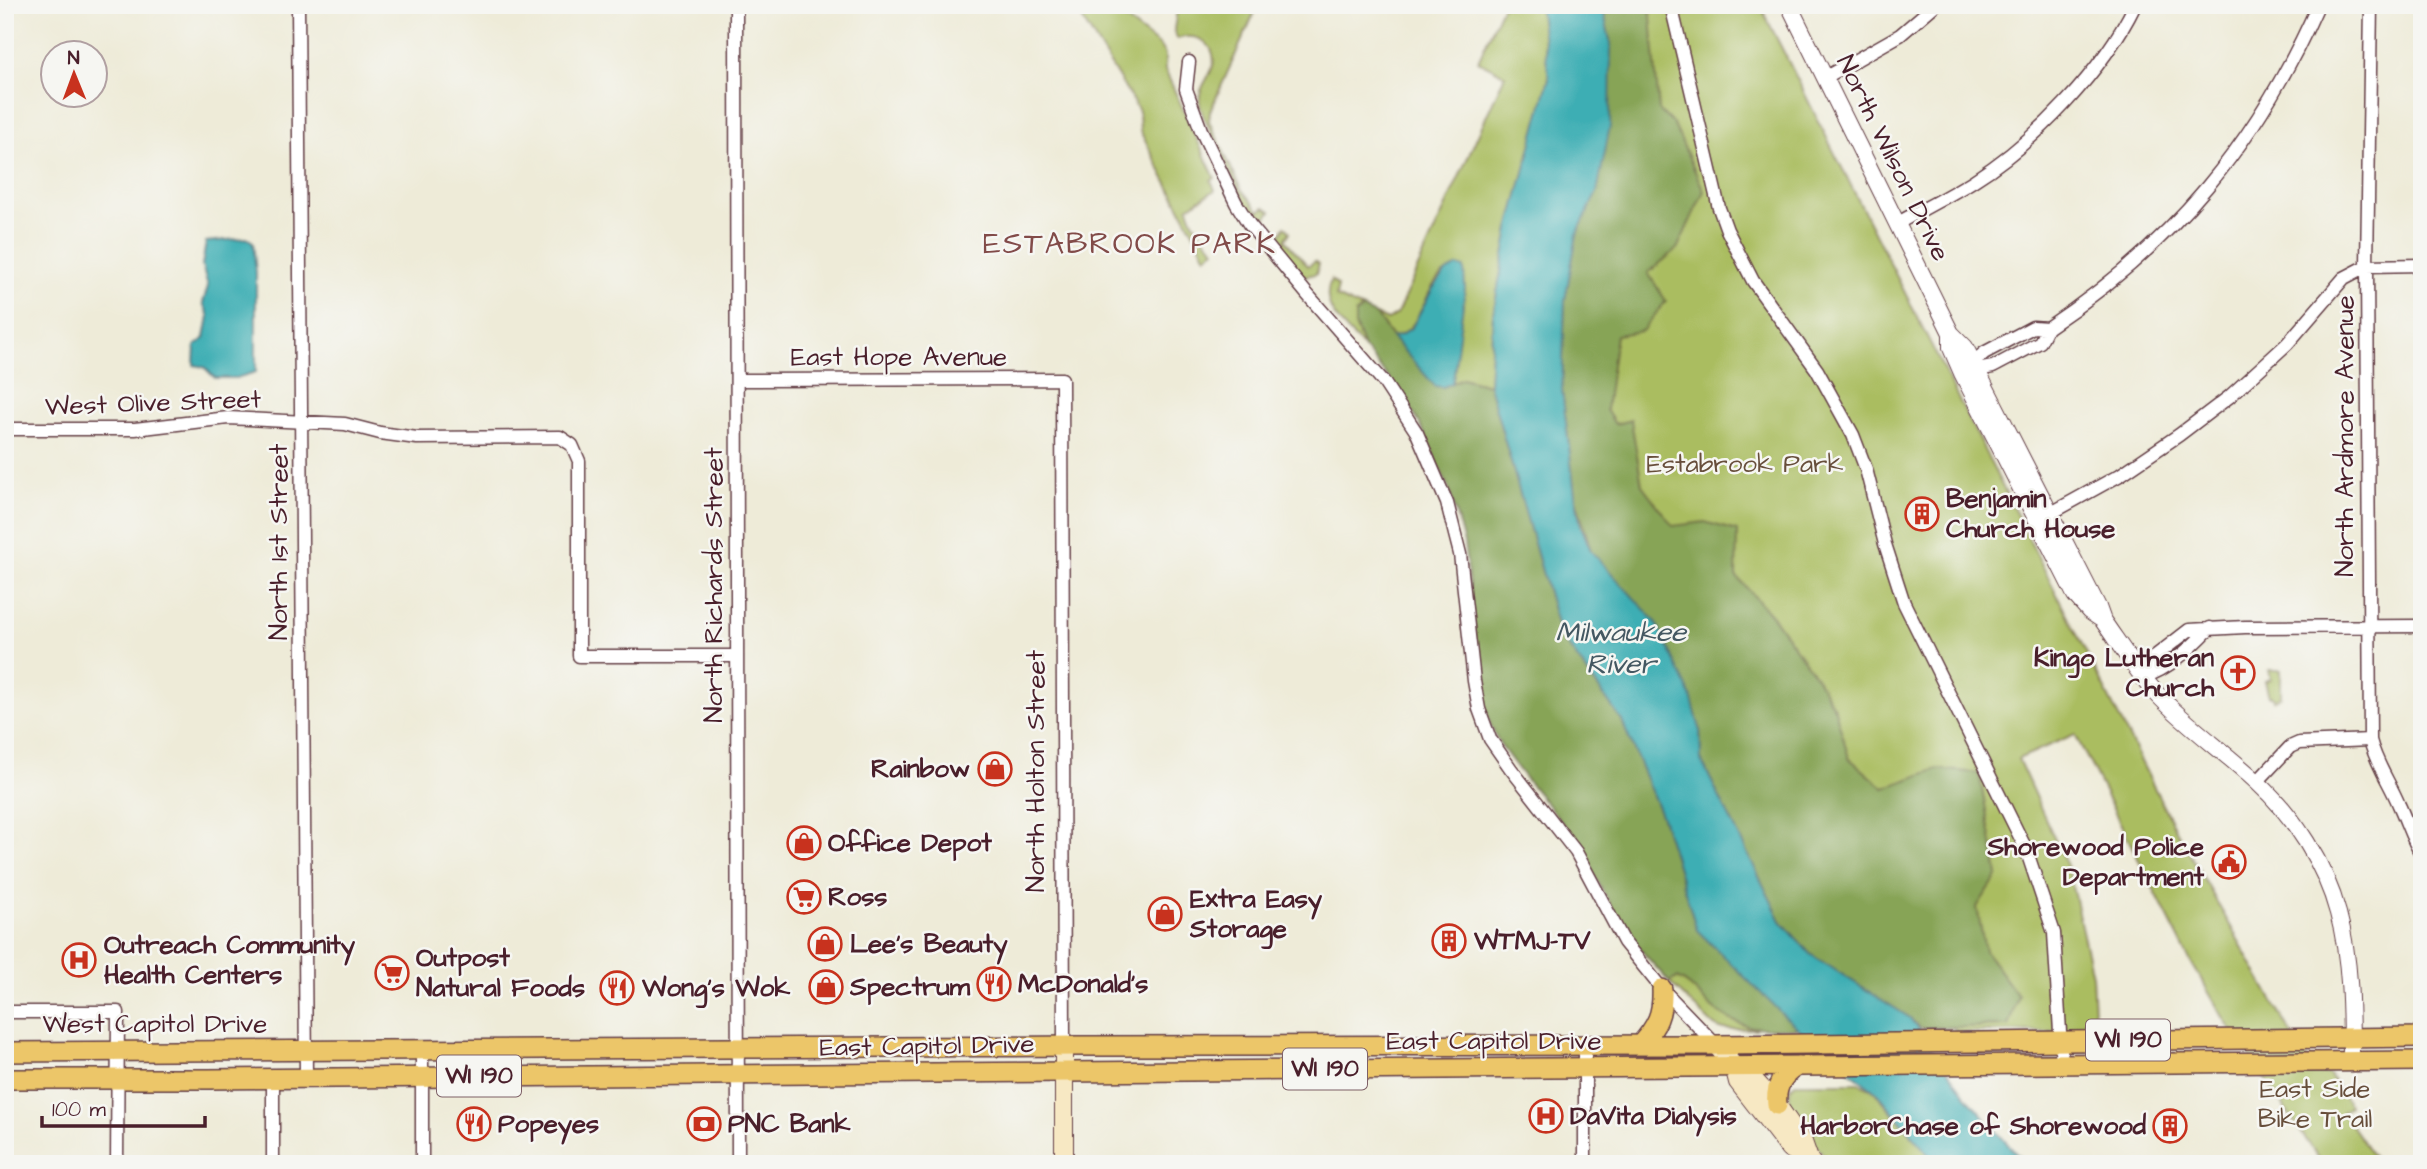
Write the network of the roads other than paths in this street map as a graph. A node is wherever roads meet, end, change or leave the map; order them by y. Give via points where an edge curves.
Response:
1 (298, 5) edge
2 (736, 5) edge
3 (1671, 5) edge
4 (1789, 5) edge
5 (1935, 5) edge
6 (2135, 5) edge
7 (2318, 5) edge
8 (2371, 5) edge
9 (1189, 62) dead end
10 (1826, 77) junction
11 (1898, 223) junction
12 (2422, 265) edge
13 (2367, 266) junction
14 (1971, 369) junction
15 (1062, 379) joint
16 (737, 380) junction
17 (301, 423) junction
18 (5, 429) edge
19 (2044, 517) junction
20 (2422, 626) edge
21 (2369, 627) junction
22 (736, 656) junction
23 (2143, 677) junction
24 (2370, 740) junction
25 (2257, 782) junction
26 (2422, 855) edge
27 (1662, 989) junction
28 (5, 1012) edge
29 (2351, 1036) junction
30 (2422, 1037) edge
31 (2234, 1039) junction
32 (2062, 1041) junction
33 (1586, 1044) junction
34 (1641, 1044) junction
35 (1716, 1045) junction
36 (1064, 1046) junction
37 (738, 1047) junction
38 (422, 1049) junction
39 (2422, 1049) edge
40 (306, 1050) junction
41 (118, 1051) junction
42 (5, 1052) edge
43 (2422, 1061) edge
44 (2351, 1062) junction
45 (2181, 1064) junction
46 (2062, 1065) junction
47 (1734, 1066) junction
48 (1798, 1066) junction
49 (1586, 1067) junction
50 (1064, 1071) junction
51 (738, 1074) junction
52 (422, 1077) junction
53 (306, 1078) junction
54 (5, 1079) edge
55 (117, 1079) junction
56 (273, 1079) junction
57 (1777, 1105) junction
58 (1811, 1163) edge
59 (117, 1164) edge
60 (273, 1164) edge
61 (422, 1164) edge
62 (738, 1164) edge
63 (1064, 1164) edge
64 (1586, 1164) edge

1 - 17 street, North 1st Street
2 - 16 street, North Richards Street
3 - 32 street via 1727,230 1753,281 1817,370 1853,435 1904,603 2026,849 2054,933
4 - 10 street, North Wilson Drive
5 - 10 street via 1900,35
6 - 11 street via 2083,83 2026,141 1974,180
7 - 14 street via 2277,90 2204,192 2130,267 2047,328 2040,342 1993,366
8 - 13 street, North Ardmore Avenue
9 - 27 street via 1186,89 1236,203 1299,285 1383,381 1416,433 1447,503 1460,554 1474,681 1490,738 1566,837 1624,942
10 - 11 street, North Wilson Drive
11 - 14 street, North Wilson Drive via 1951,333 1951,348
12 - 13 street
13 - 19 street via 2344,278 2287,344 2219,404 2120,475
13 - 21 street, North Ardmore Avenue
14 - 19 street, North Wilson Drive
15 - 16 street, East Hope Avenue
15 - 36 street, North Holton Street
16 - 22 street, North Richards Street
17 - 18 street, West Olive Street via 228,418 135,429
17 - 22 street, West Olive Street via 345,424 417,438 560,438 572,445 579,461 579,656
17 - 40 street, North 1st Street
19 - 23 street, North Wilson Drive via 2076,595 2103,621
20 - 21 street
21 - 23 street via 2189,630 2149,661
21 - 24 street, North Ardmore Avenue
22 - 37 street, North Richards Street
23 - 25 street, North Wilson Drive via 2197,732
24 - 25 street via 2299,743
24 - 26 street, North Ardmore Avenue
25 - 29 street, North Wilson Drive via 2308,844 2333,898 2345,945
27 - 34 main road via 1661,1016
27 - 35 street
28 - 41 street via 118,1012
29 - 30 main road, East Capitol Drive / WI 190
29 - 31 main road, East Capitol Drive / WI 190
29 - 44 street, North Wilson Drive
29 - 45 main road via 2330,1049 2238,1052
31 - 32 main road, East Capitol Drive / WI 190
31 - 45 main road via 2213,1048 2180,1051
32 - 35 main road, East Capitol Drive / WI 190
32 - 46 street
33 - 34 main road, East Capitol Drive / WI 190
33 - 36 main road, East Capitol Drive / WI 190
33 - 49 street
34 - 35 main road, East Capitol Drive / WI 190
35 - 47 main road
36 - 37 main road, East Capitol Drive / WI 190
36 - 50 main road, North Holton Street
37 - 38 main road, East Capitol Drive / WI 190
37 - 51 street, North Richards Street
38 - 40 main road, East Capitol Drive / WI 190
38 - 52 street
39 - 44 main road via 2365,1052
40 - 41 main road, West Capitol Drive / WI 190
40 - 53 street, North 1st Street
41 - 42 main road, West Capitol Drive / WI 190
41 - 55 street
43 - 44 main road, East Capitol Drive / WI 190
44 - 45 main road, East Capitol Drive / WI 190
45 - 46 main road, East Capitol Drive / WI 190
46 - 48 main road, East Capitol Drive / WI 190
47 - 48 main road, East Capitol Drive / WI 190
47 - 49 main road, East Capitol Drive / WI 190
47 - 57 main road
47 - 58 main road via 1738,1082 1789,1148
48 - 57 main road via 1782,1079
49 - 50 main road, East Capitol Drive / WI 190
49 - 64 street
50 - 51 main road, East Capitol Drive / WI 190
50 - 63 main road, North Holton Street
51 - 52 main road, East Capitol Drive / WI 190
51 - 62 street, North Richards Street
52 - 53 main road, East Capitol Drive / WI 190
52 - 61 street
53 - 56 main road, East Capitol Drive / WI 190
54 - 55 main road, West Capitol Drive / WI 190
55 - 56 main road, West Capitol Drive / WI 190
55 - 59 street
56 - 60 street
57 - 58 main road via 1803,1142

